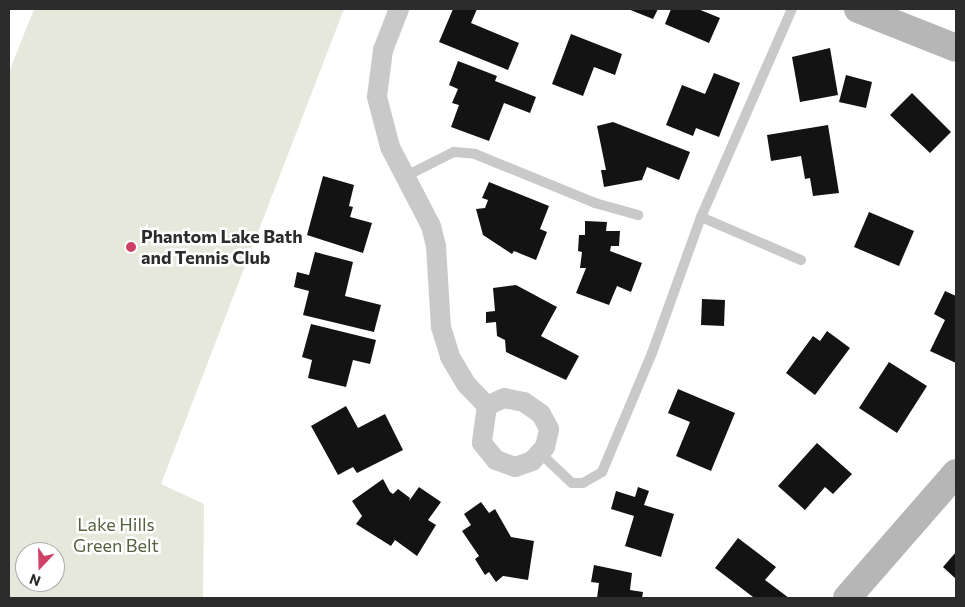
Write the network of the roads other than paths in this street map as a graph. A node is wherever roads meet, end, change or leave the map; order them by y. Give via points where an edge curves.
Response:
1 (399, 9) edge
2 (792, 9) edge
3 (858, 9) edge
4 (956, 48) edge
5 (406, 176) junction
6 (638, 215) dead end
7 (701, 217) junction
8 (801, 260) dead end
9 (487, 406) junction
10 (540, 453) junction
11 (956, 473) edge
12 (847, 598) edge

1 - 5 street via 384,50 377,96 390,147
2 - 7 lane
3 - 4 street
5 - 6 lane via 454,152 475,154 595,203
5 - 9 street via 432,226 436,246 437,304 450,357 466,384
7 - 8 lane
7 - 10 lane via 652,353 602,472 583,483 572,483
9 - 10 street via 504,398 524,402 541,414 549,429 545,448
9 - 10 street via 482,443 496,460 516,468 532,462
11 - 12 street

